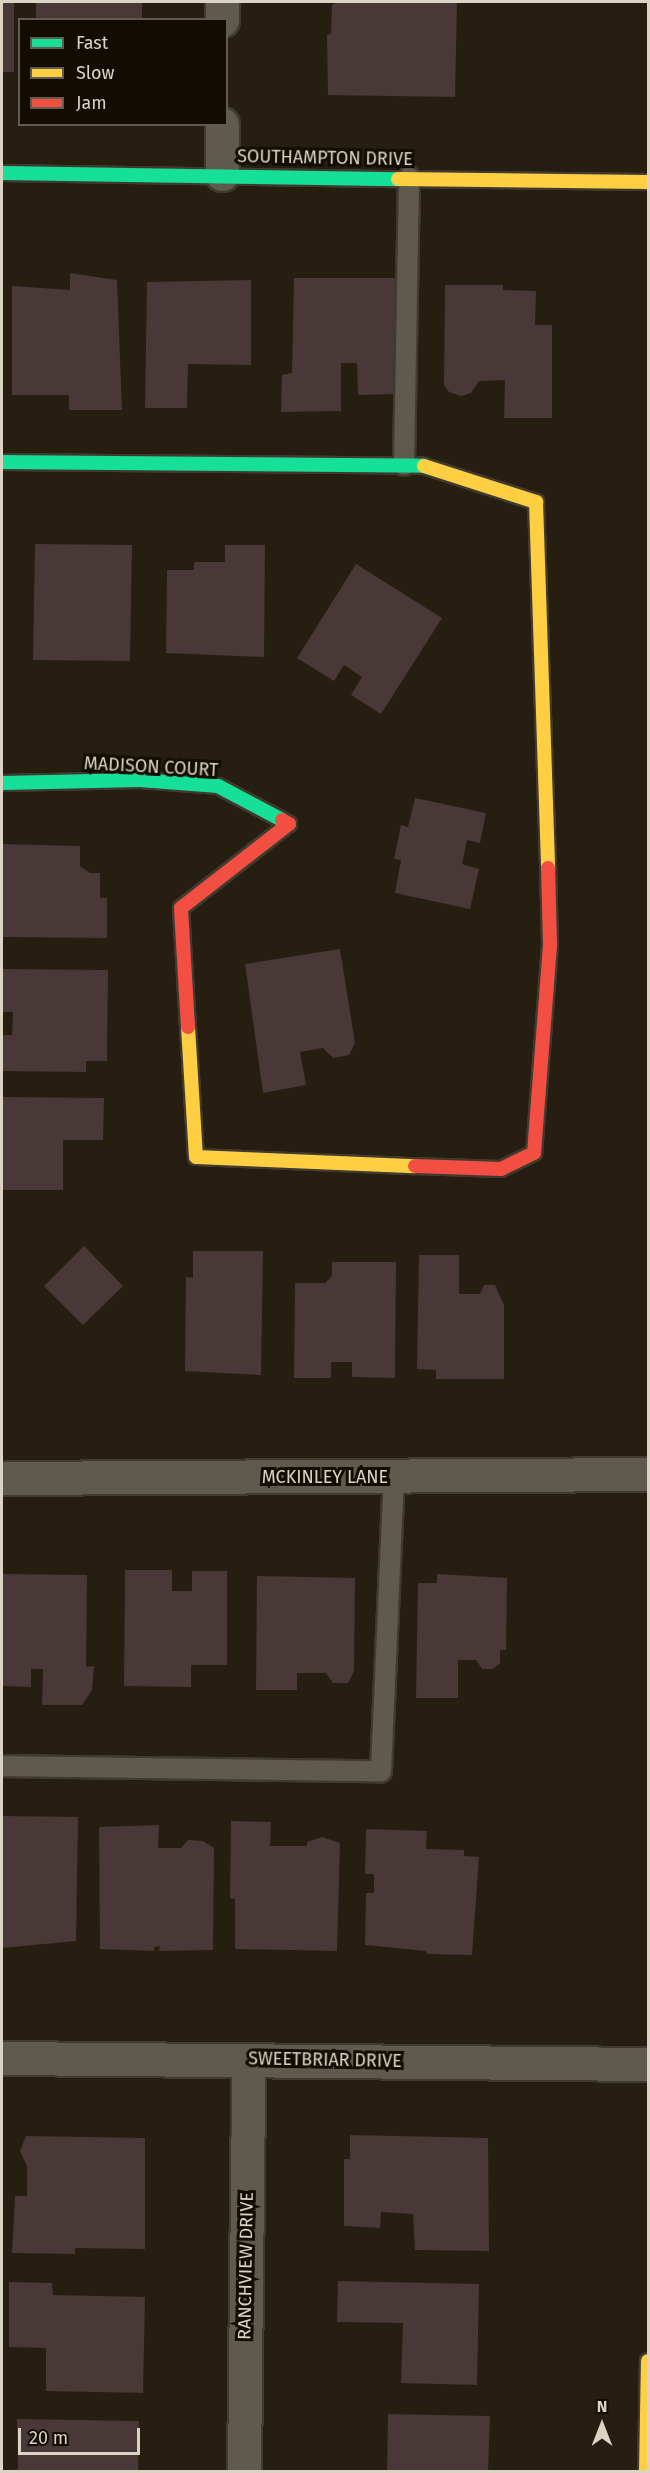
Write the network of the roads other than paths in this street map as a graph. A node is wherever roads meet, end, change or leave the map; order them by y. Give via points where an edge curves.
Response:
1 (222, 2) edge
2 (222, 18) edge
3 (222, 126) edge
4 (2, 173) edge
5 (222, 174) junction
6 (410, 177) junction
7 (648, 182) edge
8 (2, 462) edge
9 (404, 465) junction
10 (2, 783) edge
11 (648, 1474) edge
12 (394, 1476) junction
13 (2, 1478) edge
14 (2, 1766) edge
15 (2, 2058) edge
16 (248, 2060) junction
17 (648, 2064) edge
18 (648, 2361) edge
19 (244, 2472) edge
20 (646, 2472) edge

1 - 2 street
3 - 5 street
4 - 5 street, SOUTHAMPTON DRIVE
5 - 6 street, SOUTHAMPTON DRIVE
6 - 7 street, SOUTHAMPTON DRIVE
6 - 9 lane
8 - 9 street
9 - 10 street, MADISON COURT via 420,465 536,502 549,943 534,1153 501,1169 196,1157 181,908 289,824 218,786 140,780
11 - 12 street, MCKINLEY LANE
12 - 13 street, MCKINLEY LANE
12 - 14 lane via 381,1771
15 - 16 street, SWEETBRIAR DRIVE
16 - 17 street, SWEETBRIAR DRIVE
16 - 19 street, RANCHVIEW DRIVE
18 - 20 street

